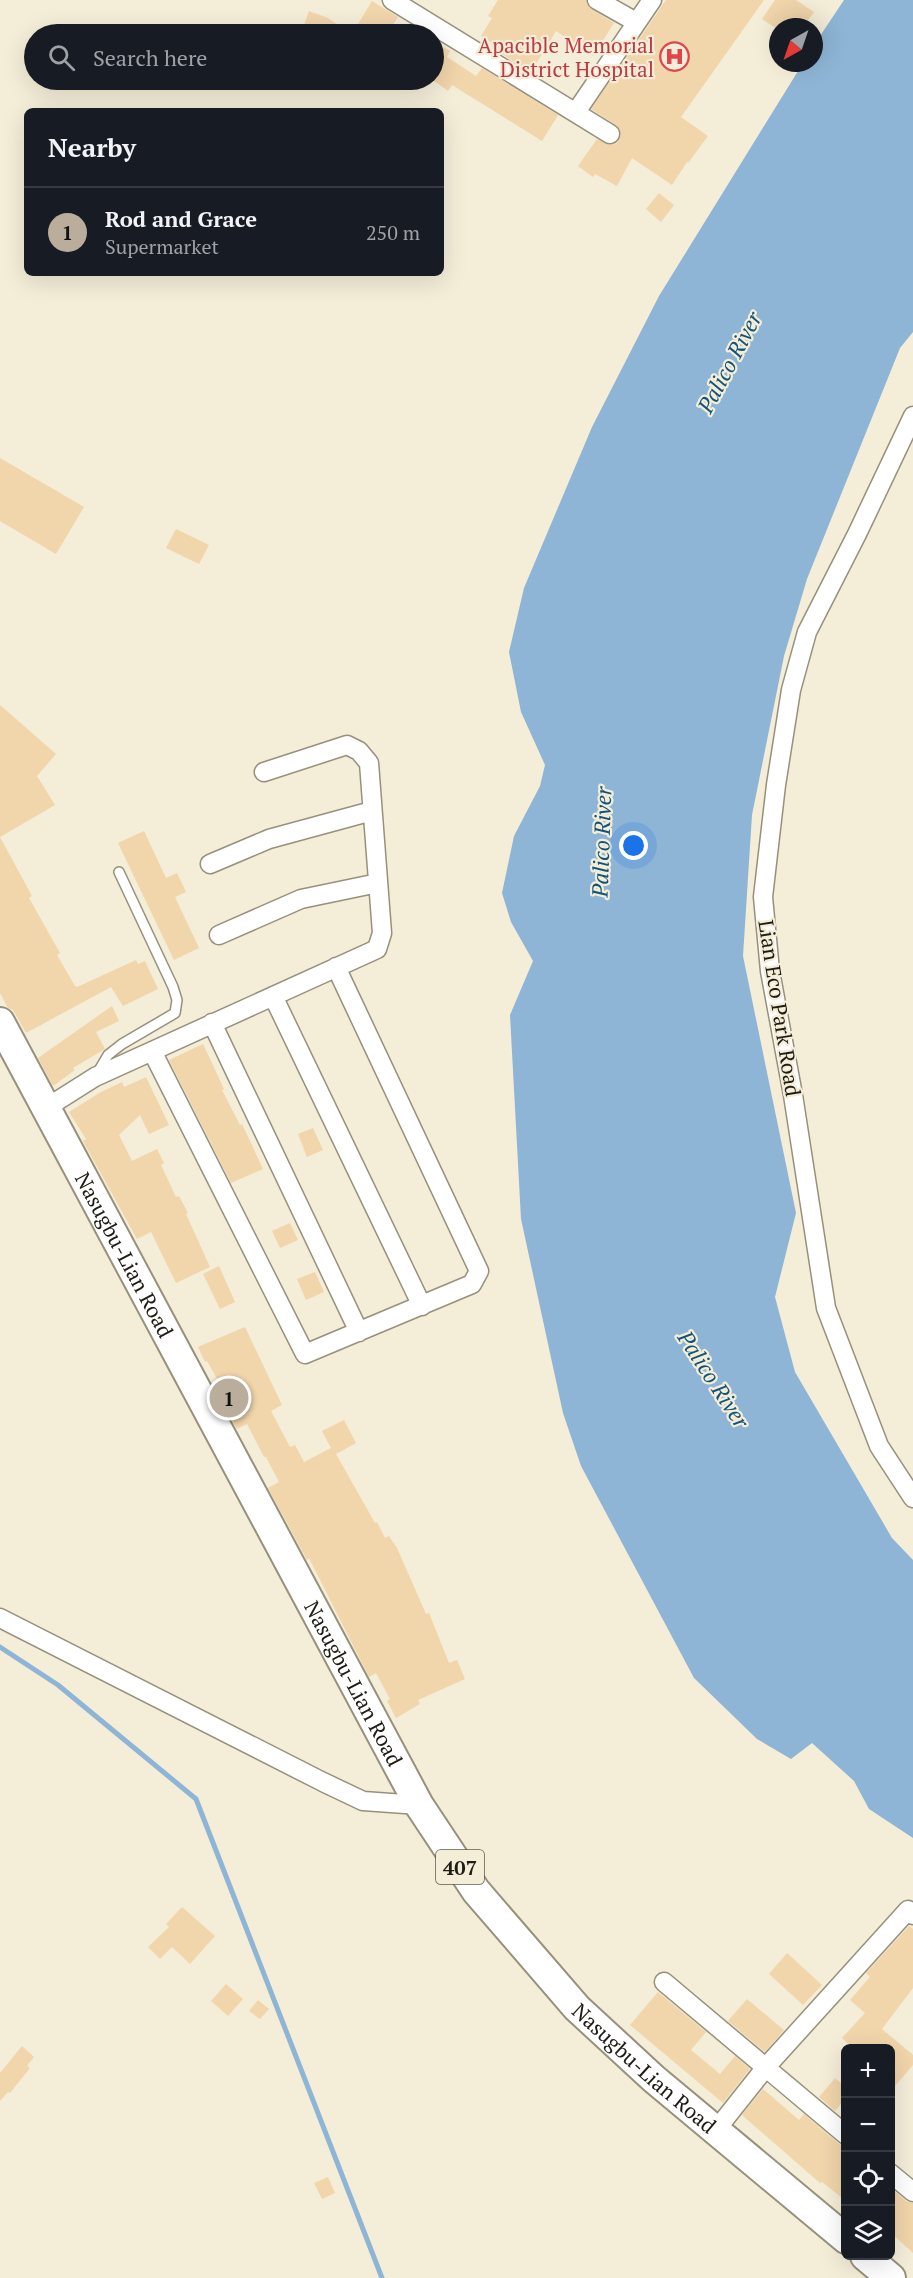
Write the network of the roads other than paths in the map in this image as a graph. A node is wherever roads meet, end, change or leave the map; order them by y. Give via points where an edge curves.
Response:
1 (392, 0) edge
2 (597, 0) edge
3 (652, 0) edge
4 (636, 22) junction
5 (431, 24) edge
6 (444, 32) edge
7 (576, 112) junction
8 (610, 134) dead end
9 (913, 416) edge
10 (264, 772) dead end
11 (372, 811) junction
12 (210, 864) dead end
13 (119, 872) dead end
14 (378, 884) junction
15 (219, 935) dead end
16 (336, 967) junction
17 (273, 996) junction
18 (0, 1022) edge
19 (212, 1023) junction
20 (152, 1051) junction
21 (95, 1077) junction
22 (46, 1108) junction
23 (422, 1306) junction
24 (359, 1332) junction
25 (913, 1498) edge
26 (0, 1618) edge
27 (419, 1805) junction
28 (913, 1915) edge
29 (664, 1982) dead end
30 (766, 2067) junction
31 (716, 2130) junction
32 (841, 2131) edge
33 (895, 2176) edge
34 (913, 2192) edge
35 (841, 2236) edge
36 (869, 2260) edge
37 (891, 2278) edge

1 - 5 street
2 - 4 street
3 - 4 street
4 - 7 street
6 - 7 street
7 - 8 street
9 - 25 street, Lian Eco Park Road via 807,632 791,690 763,897 770,971 826,1308 879,1446
10 - 11 street via 347,745 369,763
11 - 12 street via 269,839
11 - 14 street
13 - 21 lane via 177,1000 175,1013 108,1055
14 - 15 street via 301,899
14 - 16 street via 382,933 377,949
16 - 17 street
16 - 23 street via 479,1271 472,1284
17 - 19 street
17 - 23 street
18 - 22 main road, Nasugbu-Lian Road / 407
19 - 20 street
19 - 24 street
20 - 21 street
20 - 24 street via 305,1354
21 - 22 street
22 - 27 main road, Nasugbu-Lian Road / 407
23 - 24 street
26 - 27 street via 363,1801
27 - 31 main road, Nasugbu-Lian Road / 407 via 476,1892 551,1980 620,2048
28 - 30 street via 908,1910
29 - 30 street
30 - 31 street
30 - 32 street
31 - 35 main road, Nasugbu-Lian Road / 407
33 - 34 street
36 - 37 main road

